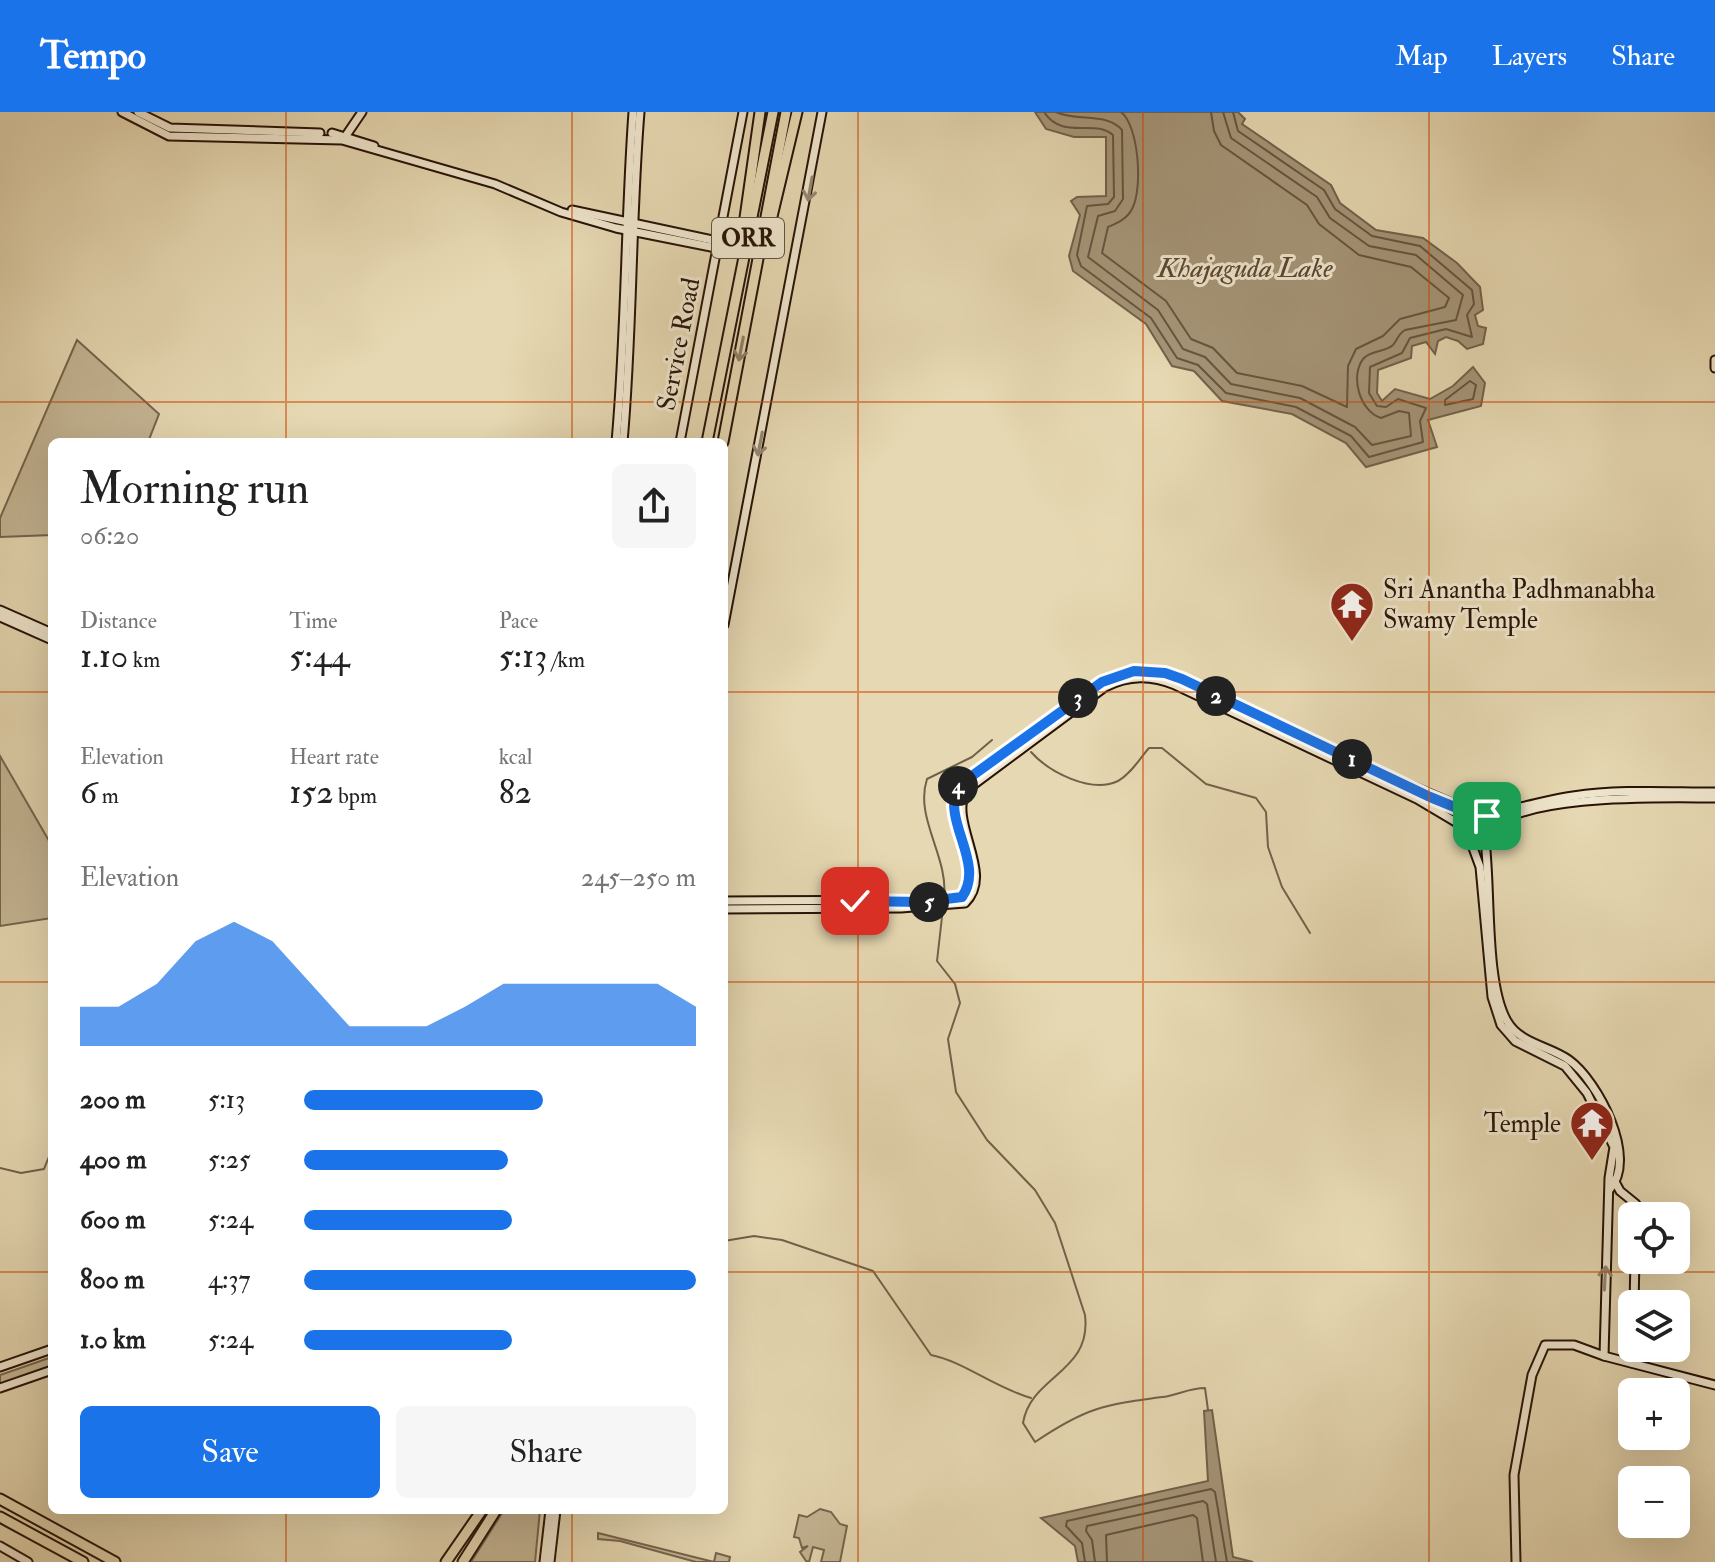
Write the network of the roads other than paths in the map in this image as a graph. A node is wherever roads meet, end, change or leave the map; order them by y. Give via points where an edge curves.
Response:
1 (122, 112) edge
2 (138, 112) edge
3 (362, 112) edge
4 (633, 112) edge
5 (640, 112) edge
6 (743, 112) edge
7 (760, 112) edge
8 (773, 112) edge
9 (786, 112) edge
10 (797, 112) edge
11 (822, 112) edge
12 (344, 138) junction
13 (628, 227) junction
14 (716, 244) junction
15 (736, 298) junction
16 (751, 301) junction
17 (1715, 360) edge
18 (1715, 368) edge
19 (616, 438) edge
20 (623, 438) edge
21 (681, 438) edge
22 (708, 438) edge
23 (724, 438) edge
24 (728, 604) edge
25 (0, 610) edge
26 (0, 617) edge
27 (48, 631) edge
28 (48, 638) edge
29 (1011, 751) junction
30 (1715, 792) edge
31 (1715, 798) edge
32 (1466, 809) junction
33 (1482, 811) junction
34 (1459, 824) junction
35 (1485, 832) junction
36 (1469, 837) junction
37 (728, 901) edge
38 (944, 904) junction
39 (728, 909) edge
40 (1613, 1180) junction
41 (1634, 1202) edge
42 (48, 1350) edge
43 (1604, 1356) junction
44 (1632, 1363) joint
45 (0, 1367) edge
46 (48, 1371) edge
47 (1715, 1385) edge
48 (0, 1388) edge
49 (0, 1499) edge
50 (479, 1514) edge
51 (493, 1514) edge
52 (550, 1514) edge
53 (556, 1514) edge
54 (0, 1517) edge
55 (0, 1546) edge
56 (28, 1562) edge
57 (83, 1562) edge
58 (115, 1562) edge
59 (446, 1562) edge
60 (463, 1562) edge
61 (544, 1562) edge
62 (550, 1562) edge
63 (1516, 1562) edge

1 - 12 main road via 169,136
2 - 12 main road via 170,128
3 - 12 main road
4 - 13 main road
5 - 13 main road
6 - 14 main road, Service Road
7 - 15 highway, ORR
8 - 15 highway, ORR
9 - 16 highway, ORR
10 - 16 highway, ORR
11 -> 24 main road
12 - 13 main road via 497,180
13 - 14 main road
13 - 19 main road
13 - 20 main road via 629,375
14 - 21 main road, Service Road
15 - 22 highway, ORR
16 -> 23 highway, ORR
17 - 18 main road
25 - 27 main road
26 - 28 main road
29 - 32 main road via 1102,682 1149,671 1182,679 1286,732
29 - 34 main road via 1105,687 1148,677 1194,693
29 - 38 main road via 958,786 952,798 970,877 962,897
30 - 33 main road via 1606,792
31 - 35 main road via 1580,802 1499,821
32 - 33 main road
32 - 34 main road
33 - 35 main road via 1488,820
34 - 36 main road
35 - 36 main road
35 - 40 main road via 1497,987 1506,1020 1525,1038 1578,1068 1617,1136 1621,1160
36 - 40 main road via 1480,867 1494,1010 1515,1041 1565,1066 1587,1093 1614,1147
37 - 38 main road
38 - 39 main road
40 - 41 main road
43 -> 40 main road
42 - 45 main road
43 - 44 main road
43 - 63 main road via 1574,1345 1545,1345 1532,1375 1514,1475
44 - 47 main road
46 - 48 main road
49 - 58 highway
50 - 59 highway
51 - 60 highway
52 - 61 main road
53 - 62 main road
54 - 57 highway
55 - 56 main road

